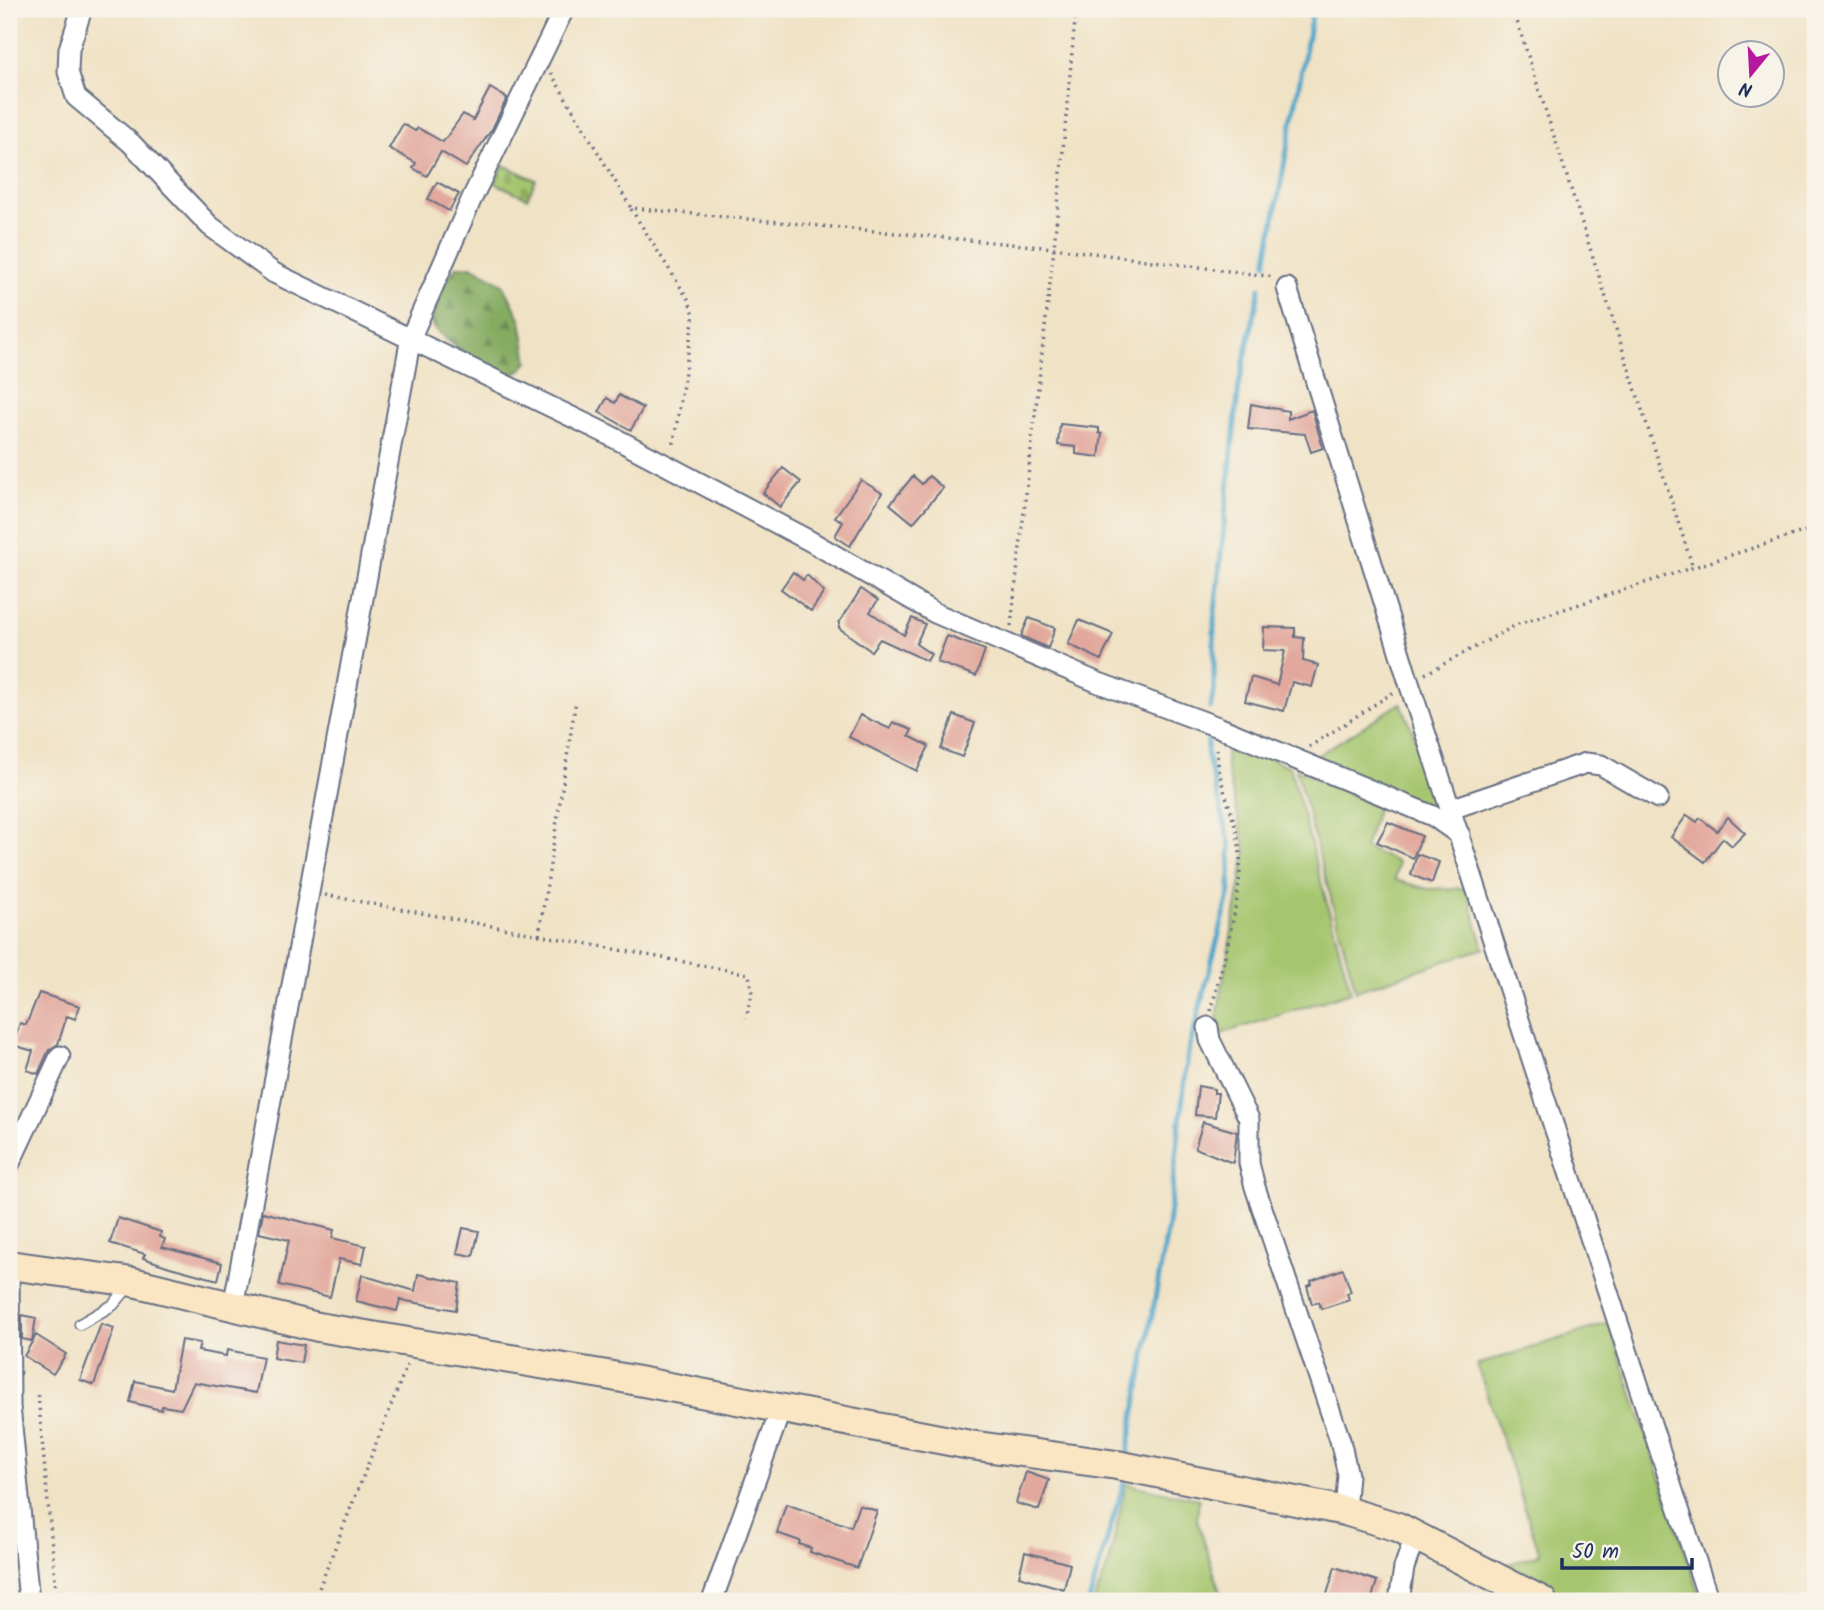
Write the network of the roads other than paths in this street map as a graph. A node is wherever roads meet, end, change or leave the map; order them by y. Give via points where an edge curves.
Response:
1 (82, 9) edge
2 (564, 9) edge
3 (1287, 288) road end
4 (411, 337) junction
5 (1658, 798) dead end
6 (1451, 808) junction
7 (1460, 835) junction
8 (1208, 1027) road end
9 (60, 1056) dead end
10 (9, 1165) edge
11 (9, 1265) edge
12 (9, 1272) edge
13 (133, 1282) junction
14 (233, 1307) junction
15 (80, 1324) dead end
16 (780, 1409) junction
17 (1345, 1511) junction
18 (1415, 1535) junction
19 (29, 1601) edge
20 (712, 1601) edge
21 (1399, 1601) edge
22 (1542, 1601) edge
23 (1709, 1601) edge

1 - 4 street via 69,49 68,72 76,97 131,143 210,226 274,273
2 - 4 street
3 - 6 street
4 - 7 street via 671,467 935,612 1433,816
4 - 14 street
5 - 6 street via 1601,765 1586,762
6 - 7 street
7 - 23 street
8 - 17 street via 1210,1040 1249,1118 1249,1163 1255,1187 1340,1440 1348,1475
9 - 10 street
11 - 13 street
12 - 19 street via 10,1406
13 - 14 street
13 - 15 lane via 113,1305
14 - 16 street via 318,1327
16 - 17 street via 970,1445 1117,1465
16 - 20 street
17 - 18 street
18 - 21 street
18 - 22 street

